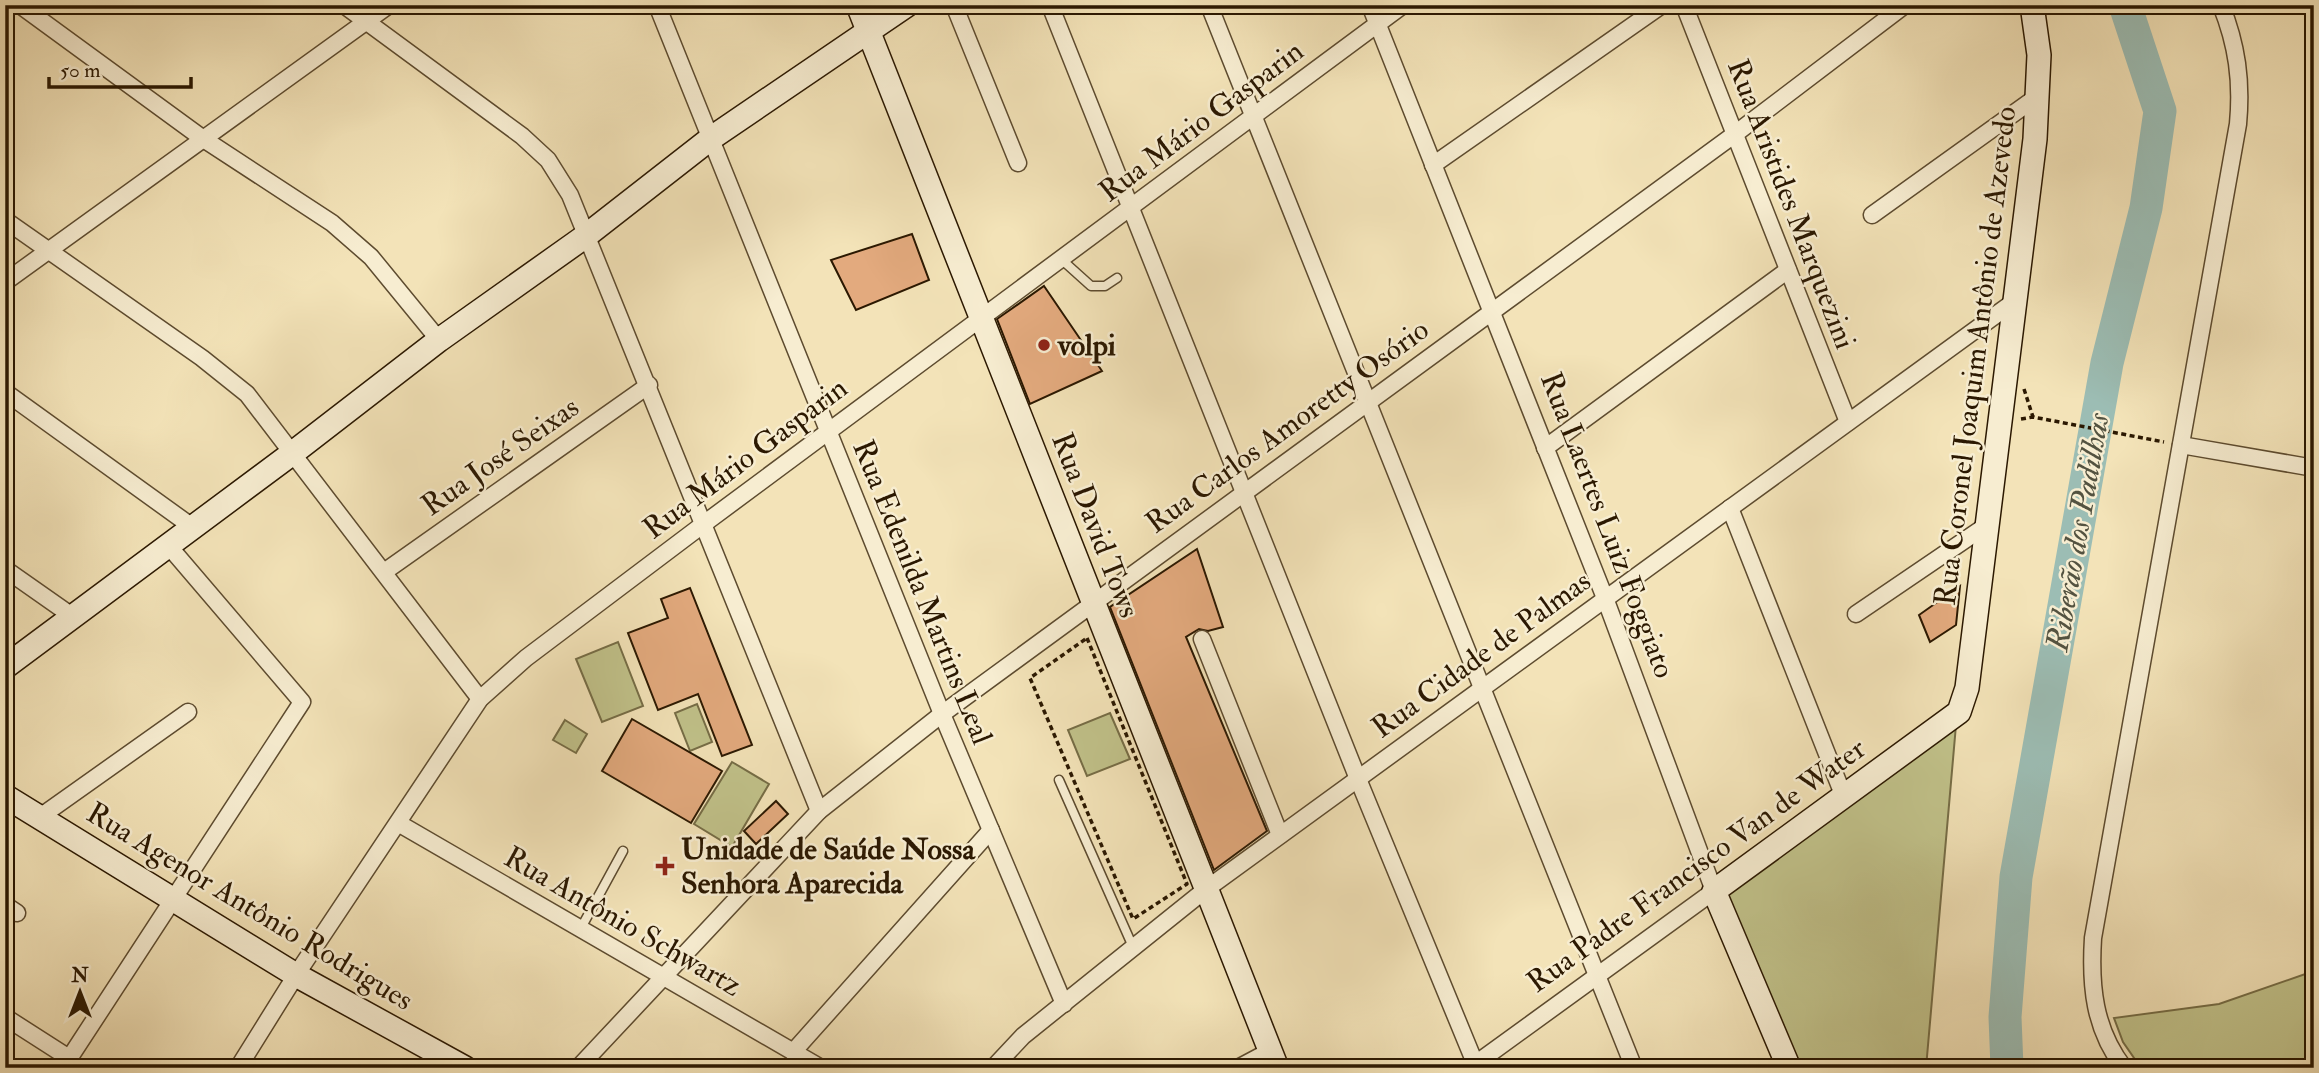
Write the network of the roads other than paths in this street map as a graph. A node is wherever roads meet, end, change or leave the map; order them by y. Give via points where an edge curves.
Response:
1 (20, 5) edge
2 (344, 5) edge
3 (389, 5) edge
4 (657, 5) edge
5 (858, 5) edge
6 (907, 5) edge
7 (954, 5) edge
8 (1050, 5) edge
9 (1209, 5) edge
10 (1370, 5) edge
11 (1403, 5) edge
12 (1662, 5) edge
13 (1685, 5) edge
14 (1905, 5) edge
15 (2032, 5) edge
16 (2221, 5) edge
17 (367, 22) junction
18 (1377, 24) junction
19 (869, 33) junction
20 (2038, 96) junction
21 (1254, 118) junction
22 (1735, 134) junction
23 (202, 138) junction
24 (710, 139) junction
25 (1018, 163) dead end
26 (1433, 165) junction
27 (1131, 209) junction
28 (1871, 215) dead end
29 (5, 220) edge
30 (587, 235) junction
31 (49, 251) junction
32 (1061, 259) junction
33 (1788, 270) junction
34 (1117, 278) dead end
35 (5, 282) edge
36 (2015, 301) junction
37 (1490, 310) junction
38 (980, 316) junction
39 (439, 340) junction
40 (649, 385) junction
41 (5, 391) edge
42 (1367, 401) junction
43 (1848, 422) junction
44 (828, 431) junction
45 (2181, 445) junction
46 (1545, 447) junction
47 (294, 452) junction
48 (2314, 468) edge
49 (1244, 492) junction
50 (1730, 508) junction
51 (705, 523) junction
52 (1987, 525) junction
53 (191, 526) junction
54 (167, 544) junction
55 (5, 569) edge
56 (384, 572) junction
57 (1605, 598) junction
58 (1093, 604) junction
59 (1856, 614) dead end
60 (72, 616) junction
61 (1202, 639) dead end
62 (5, 667) edge
63 (1482, 688) junction
64 (480, 699) junction
65 (188, 712) dead end
66 (1959, 712) joint
67 (942, 714) junction
68 (1358, 779) junction
69 (1059, 780) dead end
70 (1844, 797) junction
71 (6, 798) edge
72 (819, 811) junction
73 (40, 817) junction
74 (398, 823) junction
75 (990, 830) junction
76 (1280, 835) junction
77 (623, 851) dead end
78 (1205, 890) junction
79 (1714, 891) junction
80 (174, 898) junction
81 (581, 928) junction
82 (1134, 947) junction
83 (296, 975) junction
84 (1598, 975) junction
85 (662, 976) junction
86 (1063, 1004) junction
87 (5, 1017) edge
88 (793, 1052) junction
89 (1273, 1059) edge
90 (66, 1063) edge
91 (1474, 1066) edge
92 (238, 1068) edge
93 (465, 1068) edge
94 (578, 1068) edge
95 (821, 1068) edge
96 (993, 1068) edge
97 (1238, 1068) edge
98 (1634, 1068) edge
99 (1789, 1068) edge
100 (2124, 1068) edge

1 - 23 street
2 - 17 street
3 - 17 street
4 - 24 street, Rua Edenilda Martins Leal
5 - 19 street, Rua David Tows
6 - 19 street
7 - 25 street
8 - 27 street
9 - 21 street
10 - 18 street, Rua Laertes Luiz Foggiato
11 - 18 street, Rua Mário Gasparin
12 - 26 street
13 - 22 street, Rua Aristides Marquezini
14 - 22 street, Rua Carlos Amoretty Osório
15 - 20 street, Rua Coronel Joaquim Antônio de Azevedo via 2039,55
16 - 45 street via 2240,77 2238,124
17 - 23 street
17 - 30 street via 548,160
18 - 21 street, Rua Mário Gasparin
18 - 26 street, Rua Laertes Luiz Foggiato
19 - 24 street
19 - 38 street, Rua David Tows
20 - 28 street
20 - 36 street, Rua Coronel Joaquim Antônio de Azevedo
21 - 27 street, Rua Mário Gasparin
21 - 42 street
22 - 33 street, Rua Aristides Marquezini
22 - 37 street, Rua Carlos Amoretty Osório
23 - 31 street
23 - 39 street via 332,223 370,257
24 - 30 street
24 - 44 street, Rua Edenilda Martins Leal
26 - 37 street, Rua Laertes Luiz Foggiato
27 - 32 street, Rua Mário Gasparin
27 - 49 street
29 - 31 street
30 - 39 street
30 - 40 street
31 - 35 street
31 - 47 street via 247,394
32 - 34 lane via 1091,286 1105,286
32 - 38 street, Rua Mário Gasparin
33 - 43 street, Rua Aristides Marquezini
33 - 46 street
36 - 43 street, Rua Cidade de Palmas
36 - 52 street, Rua Coronel Joaquim Antônio de Azevedo
37 - 42 street, Rua Carlos Amoretty Osório
37 - 46 street, Rua Laertes Luiz Foggiato
38 - 44 street, Rua Mário Gasparin
38 - 58 street, Rua David Tows
39 - 47 street
40 - 51 street
40 - 56 street, Rua José Seixas
41 - 53 street
42 - 49 street, Rua Carlos Amoretty Osório
42 - 63 street
43 - 50 street, Rua Cidade de Palmas
44 - 51 street, Rua Mário Gasparin
44 - 67 street, Rua Edenilda Martins Leal
45 - 48 street
45 - 100 street via 2093,938 2093,1001 2101,1029
46 - 57 street, Rua Laertes Luiz Foggiato
47 - 53 street
47 - 56 street
49 - 58 street, Rua Carlos Amoretty Osório
49 - 68 street
50 - 57 street, Rua Cidade de Palmas
50 - 70 street
51 - 64 street, Rua Mário Gasparin via 526,658
51 - 72 street
52 - 59 street
52 - 66 street, Rua Coronel Joaquim Antônio de Azevedo via 1967,688
53 - 54 street
54 - 60 street
54 - 80 street via 302,702
55 - 60 street
56 - 64 street
57 - 63 street, Rua Cidade de Palmas
57 - 79 street, Rua Laertes Luiz Foggiato
58 - 67 street, Rua Carlos Amoretty Osório
58 - 78 street, Rua David Tows
60 - 62 street
61 - 76 street
63 - 68 street, Rua Cidade de Palmas
63 - 84 street
64 - 74 street, Rua Mário Gasparin
65 - 73 street
66 - 70 street, Rua Padre Francisco Van de Water
67 - 72 street, Rua Carlos Amoretty Osório
67 - 75 street, Rua Edenilda Martins Leal
68 - 76 street, Rua Cidade de Palmas
68 - 91 street
69 - 82 lane
70 - 79 street, Rua Padre Francisco Van de Water
71 - 73 street, Rua Agenor Antônio Rodrigues
72 - 85 street, Rua Carlos Amoretty Osório
73 - 80 street, Rua Agenor Antônio Rodrigues
74 - 81 street, Rua Antônio Schwartz
74 - 83 street, Rua Mário Gasparin
75 - 86 street, Rua Edenilda Martins Leal
75 - 88 street
76 - 78 street, Rua Cidade de Palmas
77 - 81 lane
78 - 82 street, Rua Cidade de Palmas
78 - 89 street, Rua David Tows
79 - 84 street, Rua Padre Francisco Van de Water
79 - 99 street, Rua Laertes Luiz Foggiato
80 - 83 street, Rua Agenor Antônio Rodrigues
80 - 90 street
81 - 85 street, Rua Antônio Schwartz
82 - 86 street, Rua Cidade de Palmas
83 - 92 street, Rua Mário Gasparin
83 - 93 street, Rua Agenor Antônio Rodrigues
84 - 91 street, Rua Padre Francisco Van de Water
84 - 98 street
85 - 88 street, Rua Antônio Schwartz
85 - 94 street, Rua Carlos Amoretty Osório
86 - 96 street, Rua Cidade de Palmas
87 - 90 street
88 - 95 street, Rua Antônio Schwartz
89 - 97 street

